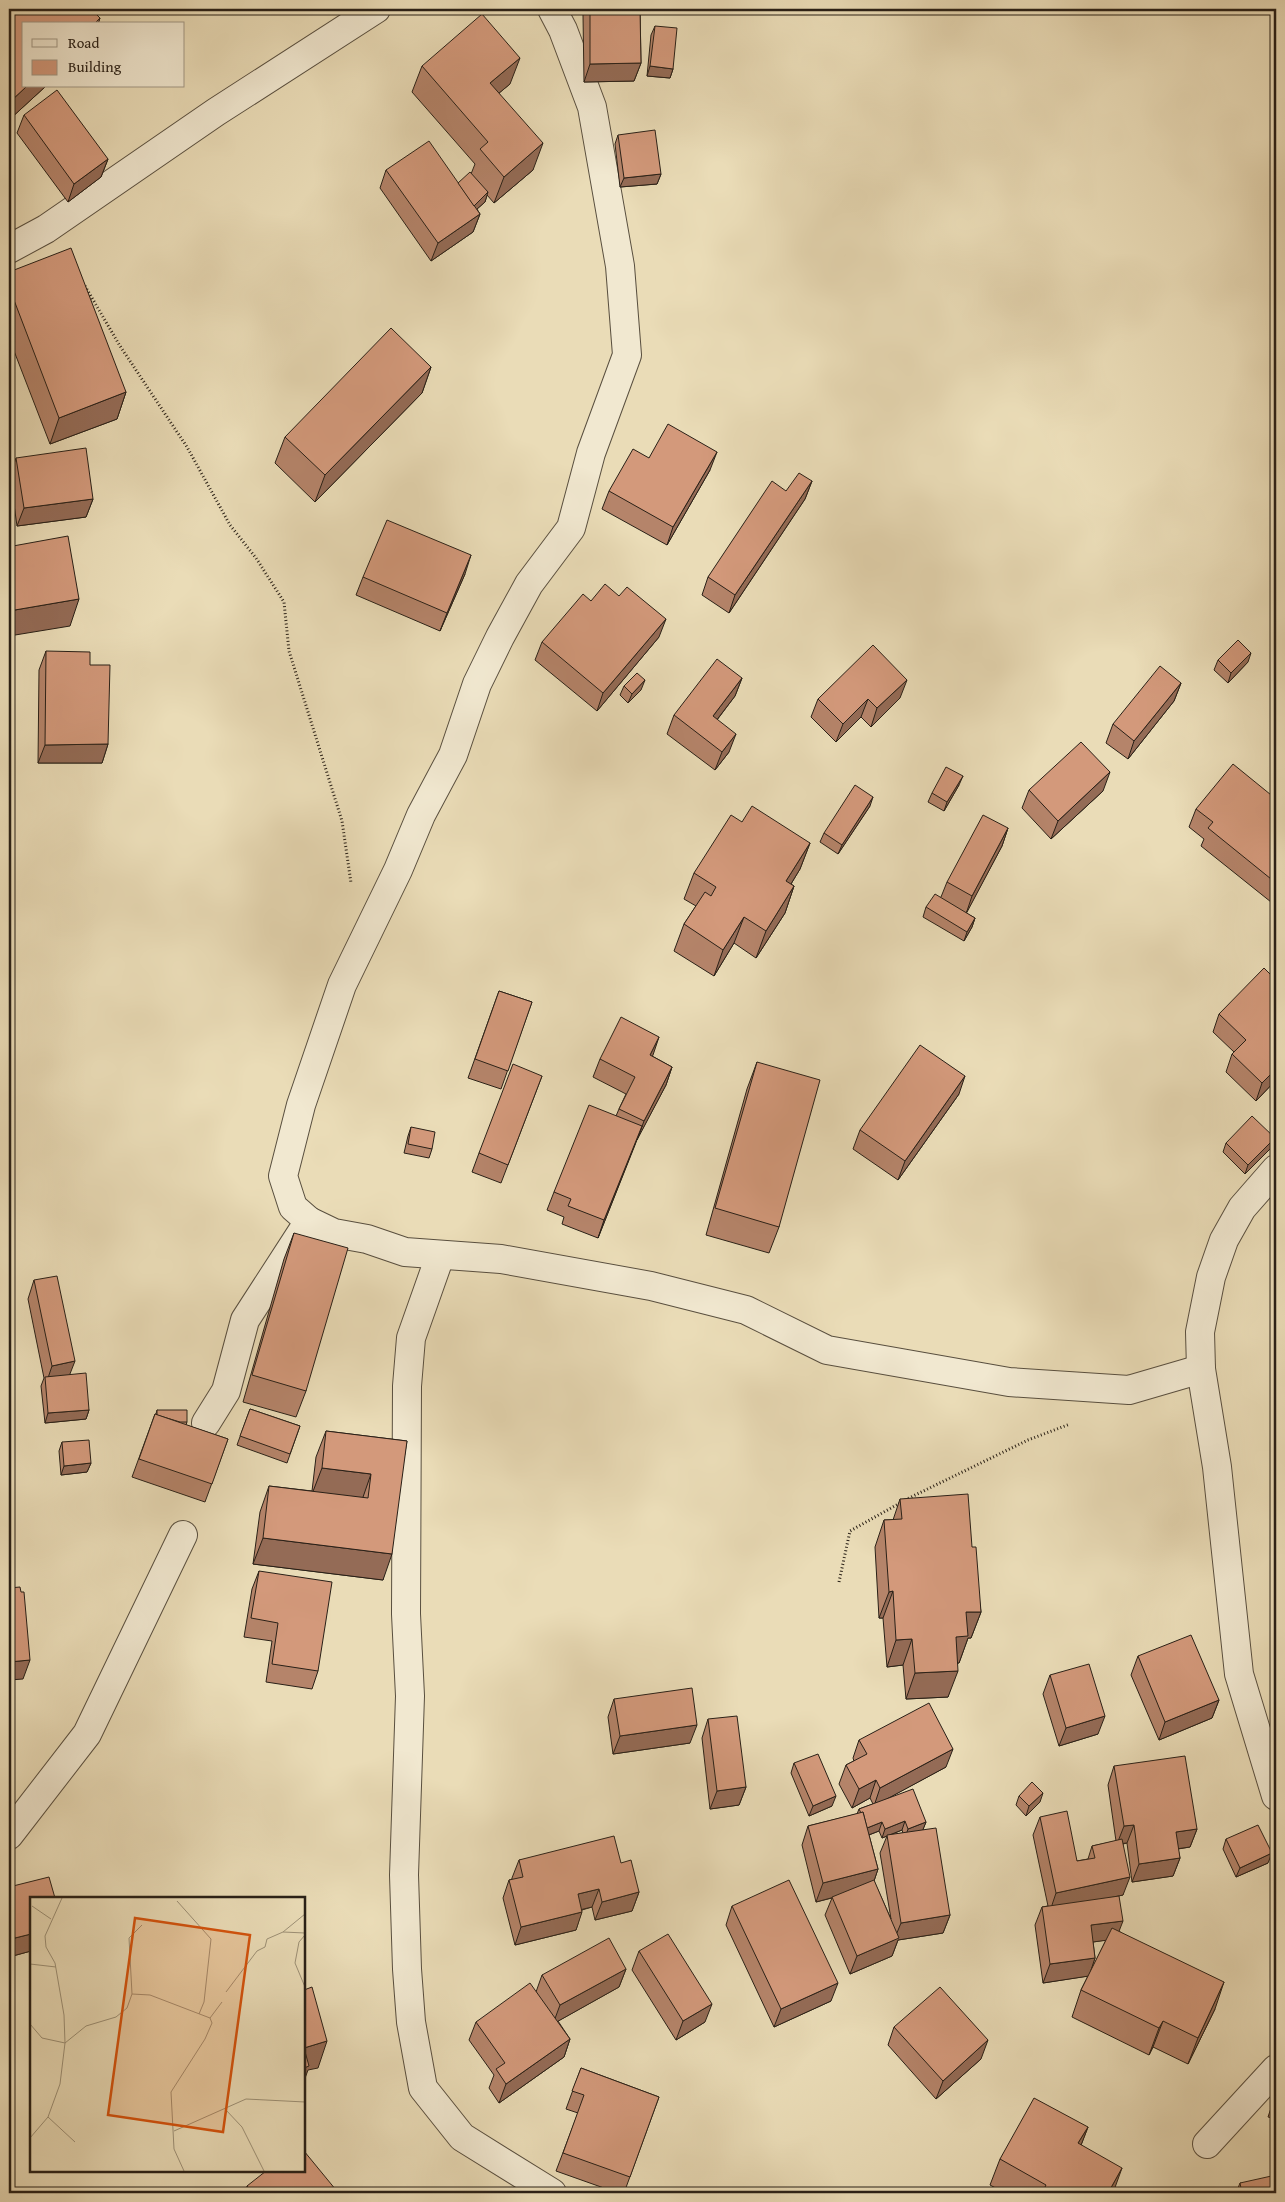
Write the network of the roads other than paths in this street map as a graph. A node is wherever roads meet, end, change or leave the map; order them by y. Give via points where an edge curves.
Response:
1 (376, 9) edge
2 (552, 9) edge
3 (9, 248) edge
4 (1276, 1169) edge
5 (309, 1221) junction
6 (440, 1256) junction
7 (1201, 1369) junction
8 (206, 1423) dead end
9 (182, 1535) dead end
10 (1276, 1796) edge
11 (9, 1835) edge
12 (1276, 2069) edge
13 (1207, 2144) dead end
14 (552, 2193) edge

1 - 3 street via 216,112 46,229
2 - 5 street via 592,107 620,266 627,355 591,453 571,528 529,584 500,637 478,684 453,755 421,815 342,985 301,1105 283,1176 293,1207
4 - 7 street via 1242,1208 1224,1240 1211,1277 1200,1332
5 - 6 street via 334,1233 367,1239 405,1252
5 - 8 street via 245,1320 226,1391
6 - 7 street via 501,1259 606,1276 746,1310 827,1350 1009,1382 1128,1390
6 - 14 street via 411,1338 407,1386 406,1614 410,1696 404,1875 411,2022 423,2088 462,2137
7 - 10 street via 1217,1467 1239,1674
9 - 11 street via 87,1734
12 - 13 street

